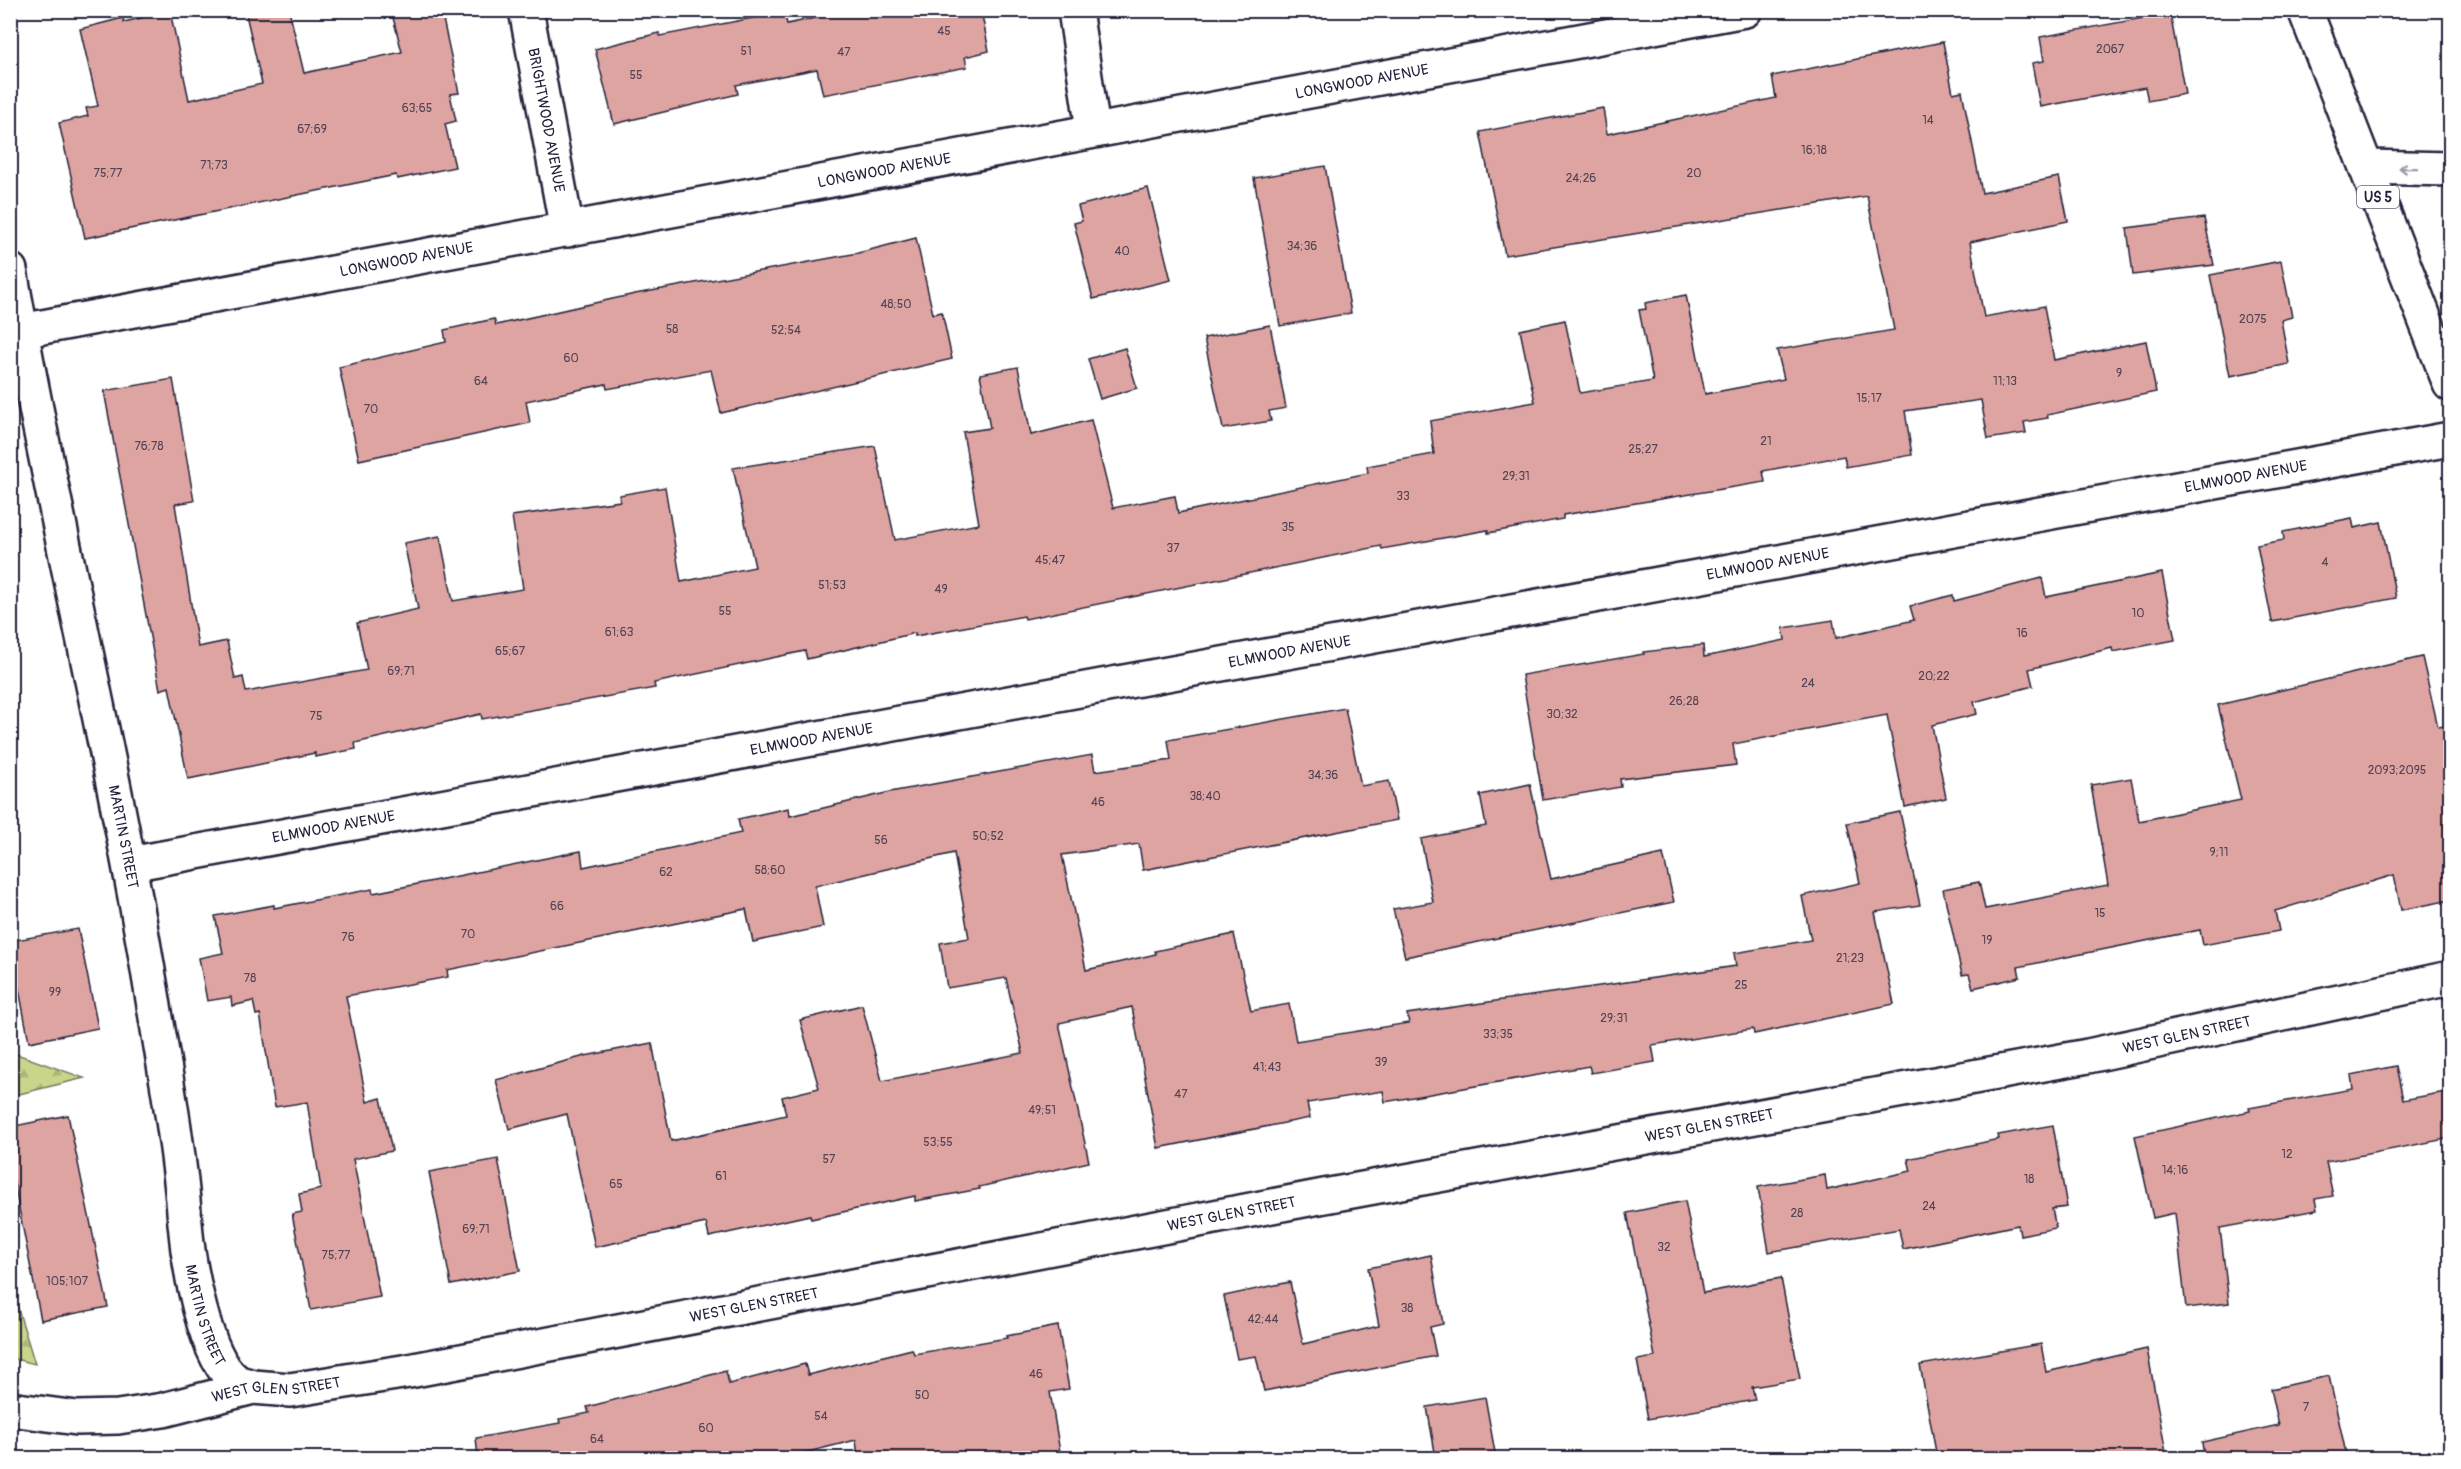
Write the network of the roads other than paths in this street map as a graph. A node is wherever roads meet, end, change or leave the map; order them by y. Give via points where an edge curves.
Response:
1 (525, 10) edge
2 (1075, 10) edge
3 (1745, 10) edge
4 (2305, 10) edge
5 (1093, 130) junction
6 (2366, 167) junction
7 (2451, 169) edge
8 (567, 230) junction
9 (10, 270) edge
10 (21, 331) junction
11 (2451, 384) edge
12 (2451, 439) edge
13 (130, 864) junction
14 (2451, 978) edge
15 (253, 1387) junction
16 (10, 1409) edge

1 - 8 street, BRIGHTWOOD AVENUE
2 - 5 street
3 - 5 street, LONGWOOD AVENUE
4 - 6 street, US 5
5 - 8 street, LONGWOOD AVENUE
7 -> 6 street
6 - 11 street, US 5
8 - 10 street, LONGWOOD AVENUE
9 - 10 street, MARTIN STREET
10 - 13 street, MARTIN STREET
12 - 13 street, ELMWOOD AVENUE
13 - 15 street, MARTIN STREET via 181,1169 194,1288 206,1327 228,1371 236,1381
14 - 15 street, WEST GLEN STREET via 2088,1056 1319,1197 421,1369 290,1390
15 - 16 street, WEST GLEN STREET via 118,1417 67,1417

